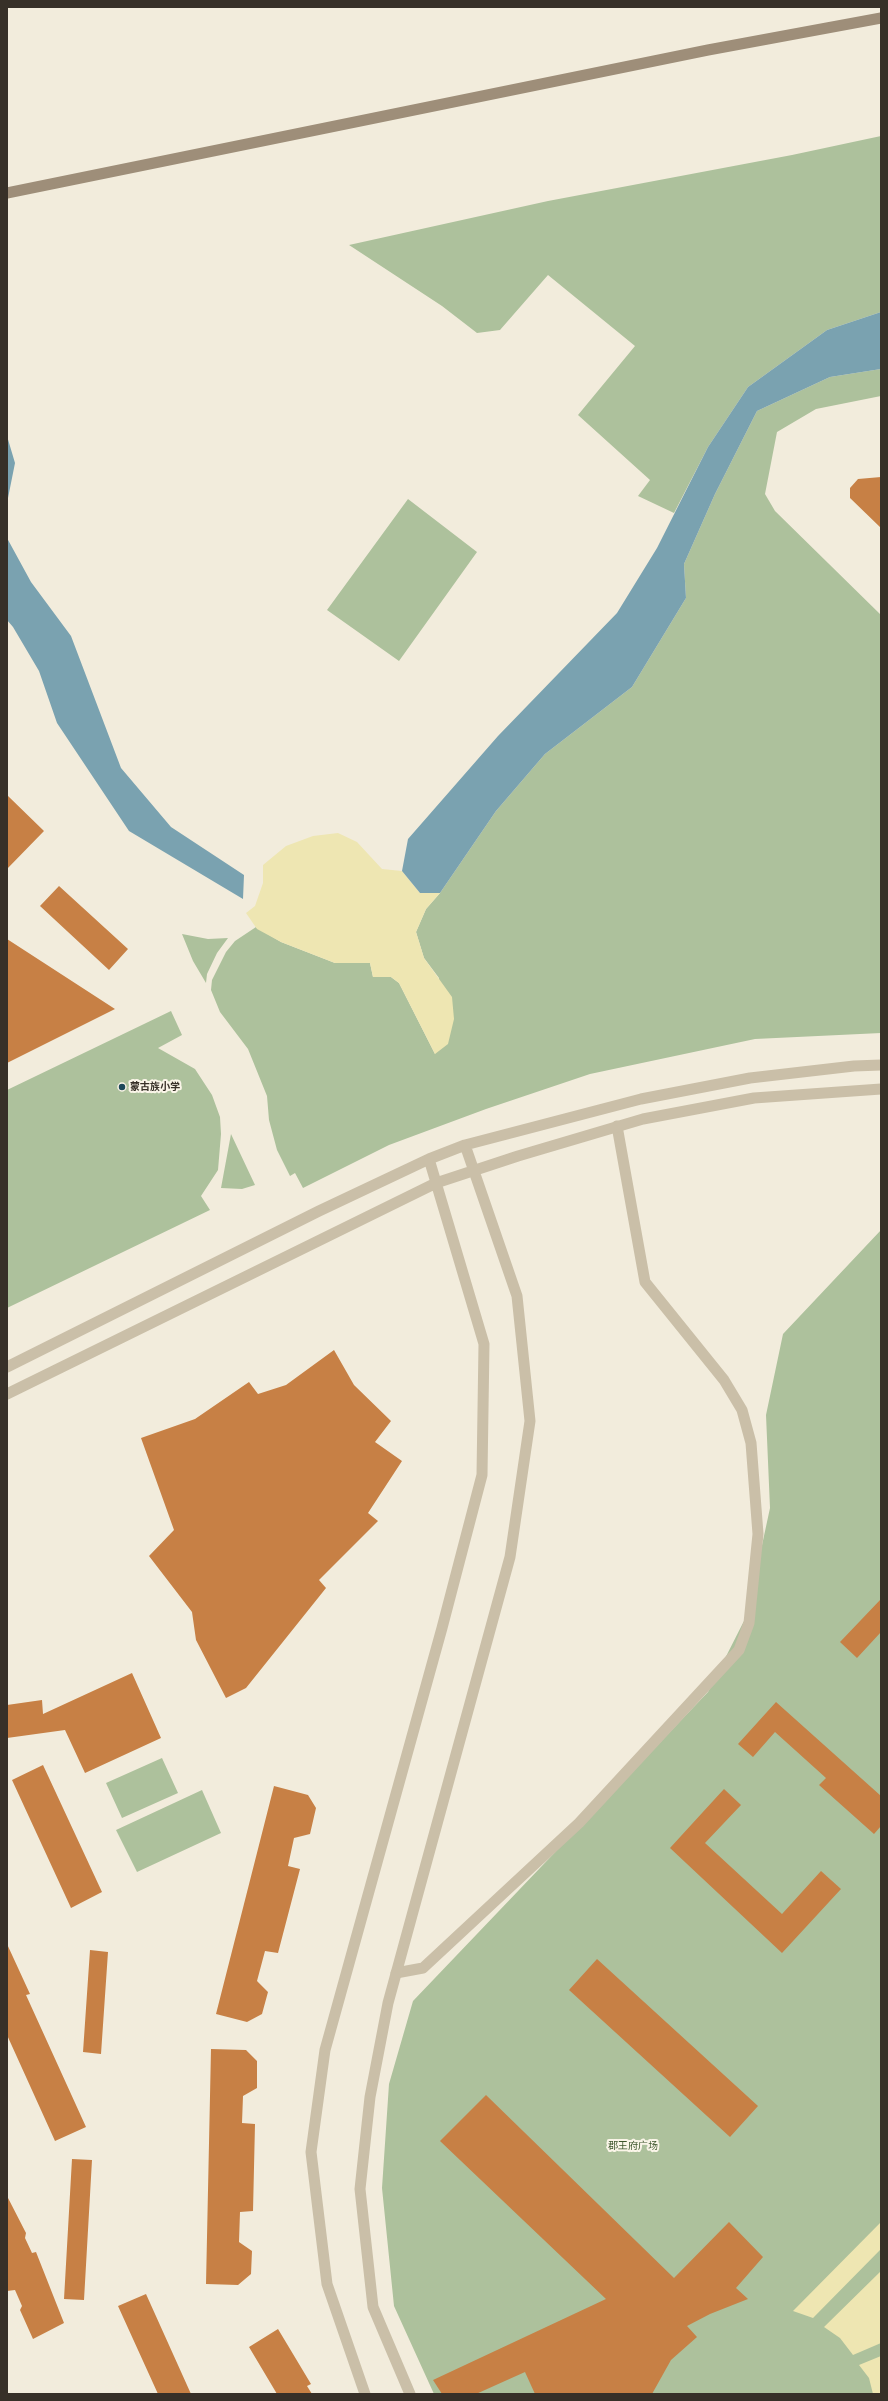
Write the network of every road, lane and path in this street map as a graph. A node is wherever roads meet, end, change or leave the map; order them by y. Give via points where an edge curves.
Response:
1 (881, 18) edge
2 (7, 193) edge
3 (881, 1065) edge
4 (881, 1089) edge
5 (617, 1126) junction
6 (465, 1145) junction
7 (429, 1159) junction
8 (473, 1171) junction
9 (436, 1183) junction
10 (7, 1367) edge
11 (7, 1394) edge
12 (396, 1973) junction
13 (365, 2394) edge
14 (410, 2394) edge

1 - 2 main road via 708,50
3 - 6 street via 750,1078 641,1099
4 - 5 street via 754,1098 643,1118
5 - 8 street
5 - 12 street via 645,1282 724,1380 742,1410 751,1443 758,1534 749,1623 739,1650 579,1824 423,1968
6 - 7 street
6 - 8 street
7 - 9 street
7 - 10 street
8 - 9 street
8 - 12 street via 517,1296 530,1421 510,1557
9 - 11 street
9 - 13 street via 484,1344 482,1475 325,2050 311,2152 328,2284
12 - 14 street via 370,2097 360,2189 373,2307

